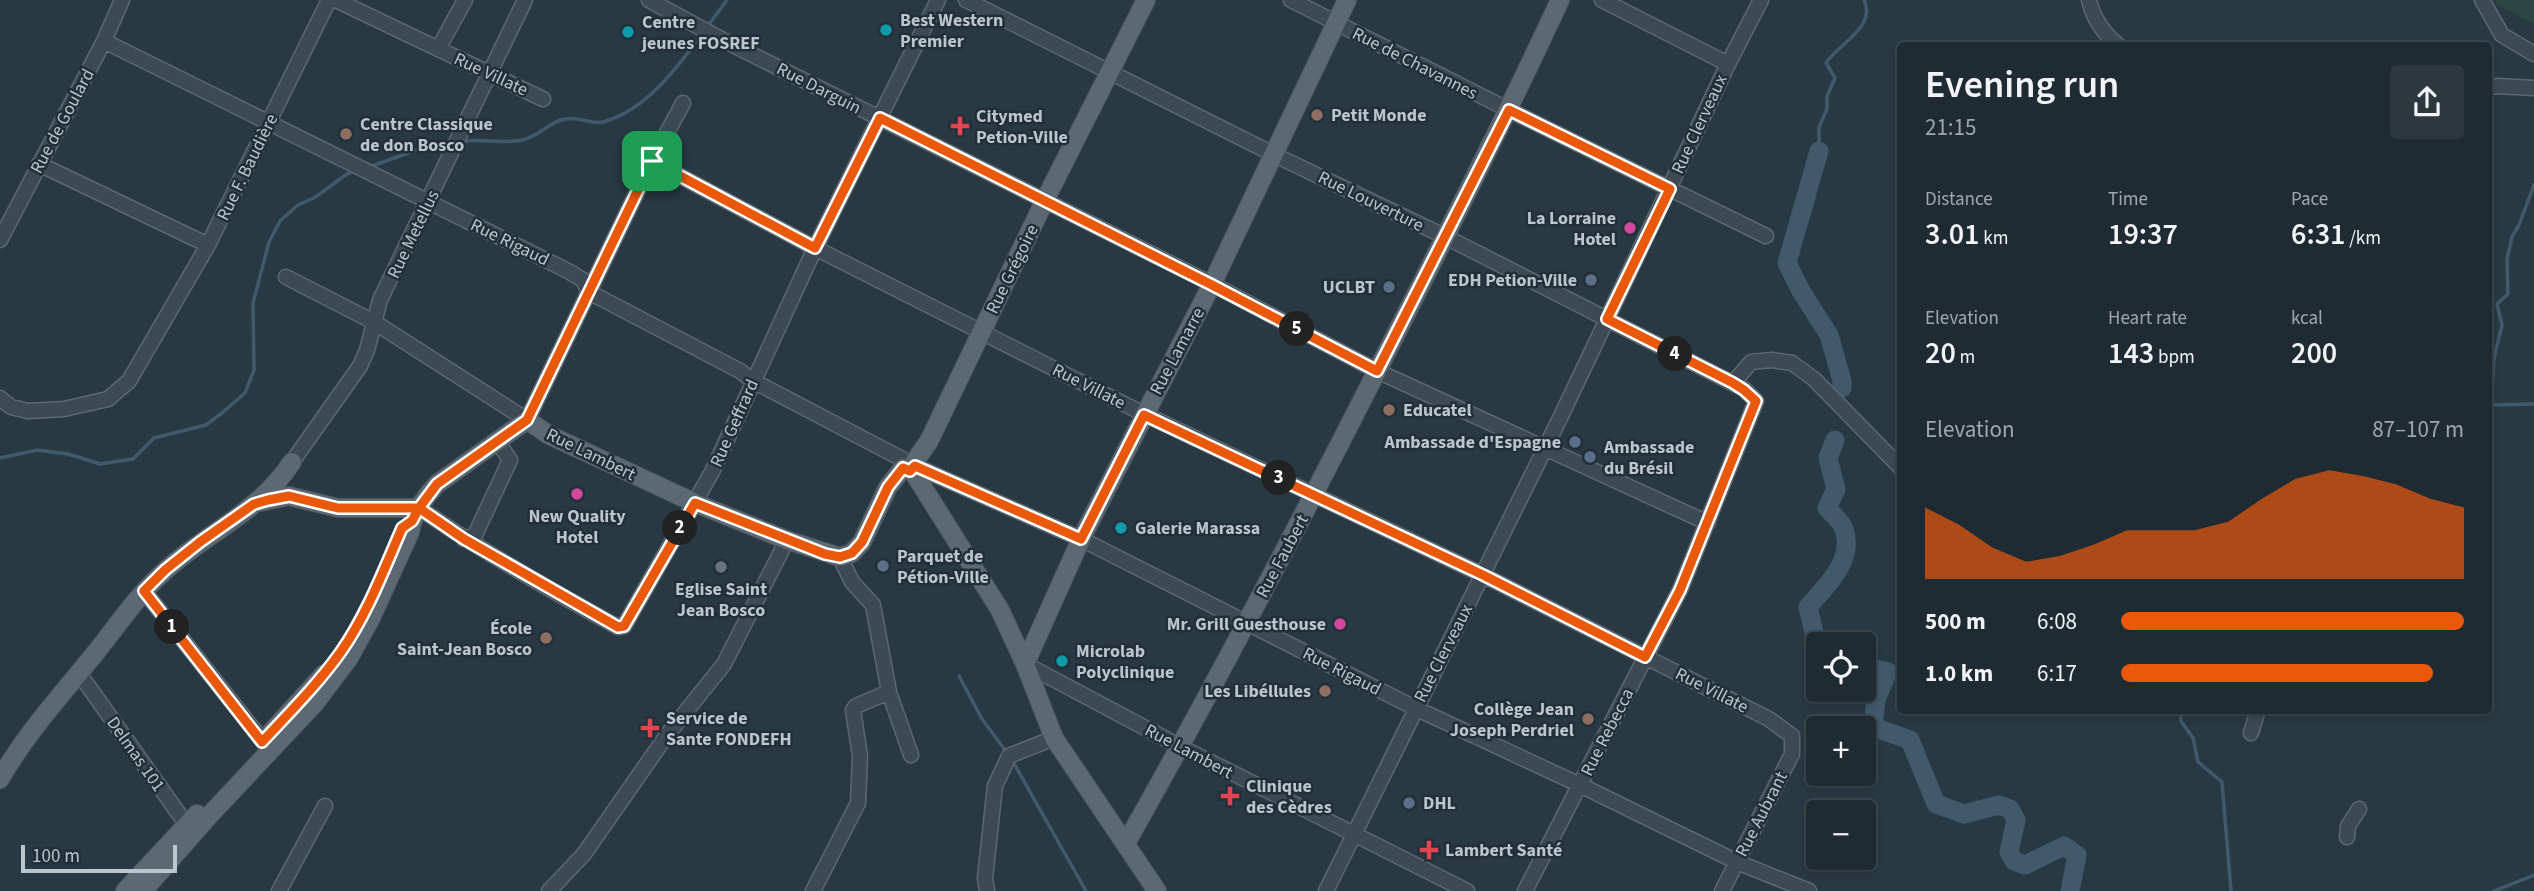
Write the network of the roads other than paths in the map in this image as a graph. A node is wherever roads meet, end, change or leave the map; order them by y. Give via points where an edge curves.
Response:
1 (122, 0) edge
2 (329, 0) edge
3 (337, 0) edge
4 (465, 0) edge
5 (525, 0) edge
6 (649, 0) edge
7 (938, 0) edge
8 (967, 0) edge
9 (1146, 0) edge
10 (1291, 0) edge
11 (1347, 0) edge
12 (1560, 0) edge
13 (1602, 0) edge
14 (1761, 0) edge
15 (2089, 0) edge
16 (2483, 0) edge
17 (1336, 22) junction
18 (104, 41) junction
19 (2114, 42) edge
20 (438, 50) junction
21 (2534, 54) edge
22 (1728, 64) junction
23 (1110, 72) junction
24 (489, 74) junction
25 (2492, 87) edge
26 (2534, 88) edge
27 (543, 99) dead end
28 (683, 103) dead end
29 (1509, 110) junction
30 (880, 118) junction
31 (268, 121) junction
32 (1273, 154) junction
33 (652, 161) junction
34 (39, 164) junction
35 (1670, 189) junction
36 (1045, 200) junction
37 (428, 202) junction
38 (1766, 236) dead end
39 (1446, 237) junction
40 (0, 240) edge
41 (208, 246) junction
42 (815, 248) junction
43 (286, 276) dead end
44 (1212, 285) junction
45 (589, 292) junction
46 (1607, 319) junction
47 (374, 322) junction
48 (982, 331) junction
49 (1377, 371) junction
50 (753, 381) junction
51 (1733, 383) junction
52 (0, 398) edge
53 (1144, 415) junction
54 (1751, 417) joint
55 (527, 420) junction
56 (497, 441) junction
57 (1545, 447) junction
58 (292, 461) junction
59 (1897, 464) edge
60 (910, 465) junction
61 (1314, 495) junction
62 (301, 498) junction
63 (695, 503) junction
64 (254, 504) junction
65 (415, 515) junction
66 (1708, 523) junction
67 (464, 539) junction
68 (1081, 539) junction
69 (788, 540) junction
70 (840, 557) junction
71 (1483, 575) junction
72 (144, 591) junction
73 (1245, 623) junction
74 (1645, 657) junction
75 (1025, 664) junction
76 (79, 673) junction
77 (889, 692) junction
78 (1415, 708) junction
79 (2257, 714) edge
80 (2250, 733) dead end
81 (1792, 736) joint
82 (1054, 738) junction
83 (267, 746) junction
84 (1181, 747) junction
85 (911, 755) dead end
86 (0, 779) edge
87 (1580, 785) junction
88 (325, 806) dead end
89 (2359, 809) dead end
90 (190, 830) junction
91 (1353, 835) junction
92 (2347, 837) dead end
93 (1126, 843) junction
94 (1737, 862) junction
95 (125, 891) edge
96 (143, 891) edge
97 (279, 891) edge
98 (549, 891) edge
99 (813, 891) edge
100 (987, 891) edge
101 (1157, 891) edge
102 (1326, 891) edge
103 (1467, 891) edge
104 (1525, 891) edge
105 (1722, 891) edge
106 (1809, 891) edge

1 - 18 street, Rue de Goulard
2 - 31 street, Rue F. Baudière
3 - 20 street, Rue Villate
4 - 20 street
5 - 24 street, Rue Metellus
6 - 30 street, Rue Darguin
7 - 30 street, Rue Geffrard
8 - 23 street, Rue Louverture
9 - 23 main road, Rue Grégoire
10 - 17 street, Rue de Chavannes
11 - 17 main road, Rue Lamarre
12 - 29 main road, Rue Faubert
13 - 22 street
14 - 22 street, Rue Clerveaux
15 - 19 street via 2092,14
16 - 21 street via 2502,35
17 - 29 street, Rue de Chavannes
17 - 32 main road, Rue Lamarre
18 - 31 street, Rue Rigaud
18 - 34 street, Rue de Goulard
20 - 24 street, Rue Villate
22 - 35 street, Rue Clerveaux
23 - 32 street, Rue Louverture
23 - 36 main road, Rue Grégoire
24 - 27 street, Rue Villate
24 - 37 street, Rue Metellus
25 - 26 street
28 - 33 street
29 - 35 street, Rue de Chavannes
29 - 39 main road, Rue Faubert
30 - 36 street, Rue Darguin
30 - 42 street, Rue Geffrard
31 - 37 street, Rue Rigaud
31 - 41 street, Rue F. Baudière
32 - 39 street, Rue Louverture
32 - 44 main road, Rue Lamarre
33 - 42 street, Rue Villate
33 - 45 street
34 - 40 street, Rue de Goulard
34 - 41 street
35 - 38 street, Rue de Chavannes
35 - 46 street, Rue Clerveaux
36 - 44 street, Rue Darguin
36 - 48 main road, Rue Grégoire
37 - 45 street, Rue Rigaud via 568,271 583,280
37 - 47 street, Rue Metellus via 380,300
39 - 46 street, Rue Louverture
39 - 49 main road, Rue Faubert
41 - 52 street, Rue F. Baudière via 129,381 108,399 28,411 11,407
42 - 48 street, Rue Villate
42 - 50 street, Rue Geffrard
43 - 47 street, Rue Lambert
44 - 49 street, Rue Darguin
44 - 53 main road, Rue Lamarre
45 - 50 street, Rue Rigaud
45 - 55 street
46 - 51 street, Rue Louverture
46 - 57 street, Rue Clerveaux
47 - 55 street, Rue Lambert
47 - 58 street, Rue Metellus via 360,366
48 - 53 street, Rue Villate
48 - 60 main road, Rue Grégoire via 929,441
49 - 57 street, Rue Darguin
49 - 61 main road, Rue Faubert
50 - 60 street, Rue Rigaud
50 - 63 street, Rue Geffrard
51 - 54 street, Rue Louverture via 1756,401
51 - 59 street via 1751,362 1792,363 1814,379
53 - 61 street, Rue Villate
53 - 68 main road, Rue Lamarre
54 - 66 street, Rue Rebecca
55 - 56 main road
55 - 63 main road, Rue Lambert via 549,435
56 - 65 main road via 437,484
56 - 67 street via 510,460 475,535
57 - 66 street, Rue Darguin
57 - 71 street, Rue Clerveaux
58 - 62 main road via 289,476
58 - 64 main road via 278,483
60 - 68 street, Rue Rigaud
60 - 70 main road, Rue Grégoire via 888,487 862,542
60 - 75 main road via 1000,610
61 - 71 street, Rue Villate
61 - 73 main road, Rue Faubert
62 - 64 main road via 279,497
62 - 65 main road via 338,508
63 - 67 street, Rue Geffrard via 624,626 618,627
63 - 69 main road, Rue Lambert
64 - 72 main road
65 - 67 street, Rue Geffrard
65 - 83 main road via 349,658 315,704
66 - 74 street, Rue Rebecca
68 - 73 street, Rue Rigaud
68 - 75 main road, Rue Lamarre
69 - 70 main road, Rue Lambert
69 - 98 street via 724,664 667,735 584,854
70 - 77 street via 852,582 873,604
71 - 74 street, Rue Villate
71 - 78 street, Rue Clerveaux
72 - 76 main road
72 - 83 street
73 - 78 street, Rue Rigaud
73 - 84 main road, Rue Faubert
74 - 81 street, Rue Villate via 1769,719
74 - 87 street, Rue Rebecca
75 - 82 main road
75 - 84 street, Rue Lambert
76 - 86 main road via 38,722
76 - 90 street, Delmas 101
77 - 85 street
77 - 99 street via 853,710 860,756 858,803
78 - 87 street, Rue Rigaud
78 - 91 street, Rue Clerveaux
79 - 80 street
81 - 94 street, Rue Aubrant via 1792,754
82 - 93 main road
82 - 100 street via 1009,756 996,786
83 - 90 main road
84 - 91 street, Rue Lambert
84 - 93 main road, Rue Faubert
87 - 94 street, Rue Rigaud
87 - 104 street, Rue Rebecca
88 - 97 street
89 - 92 street
90 - 95 main road
90 - 96 main road
91 - 102 street, Rue Clerveaux
91 - 103 street, Rue Lambert
93 - 101 main road
94 - 105 street, Rue Aubrant
94 - 106 street, Rue Rigaud

